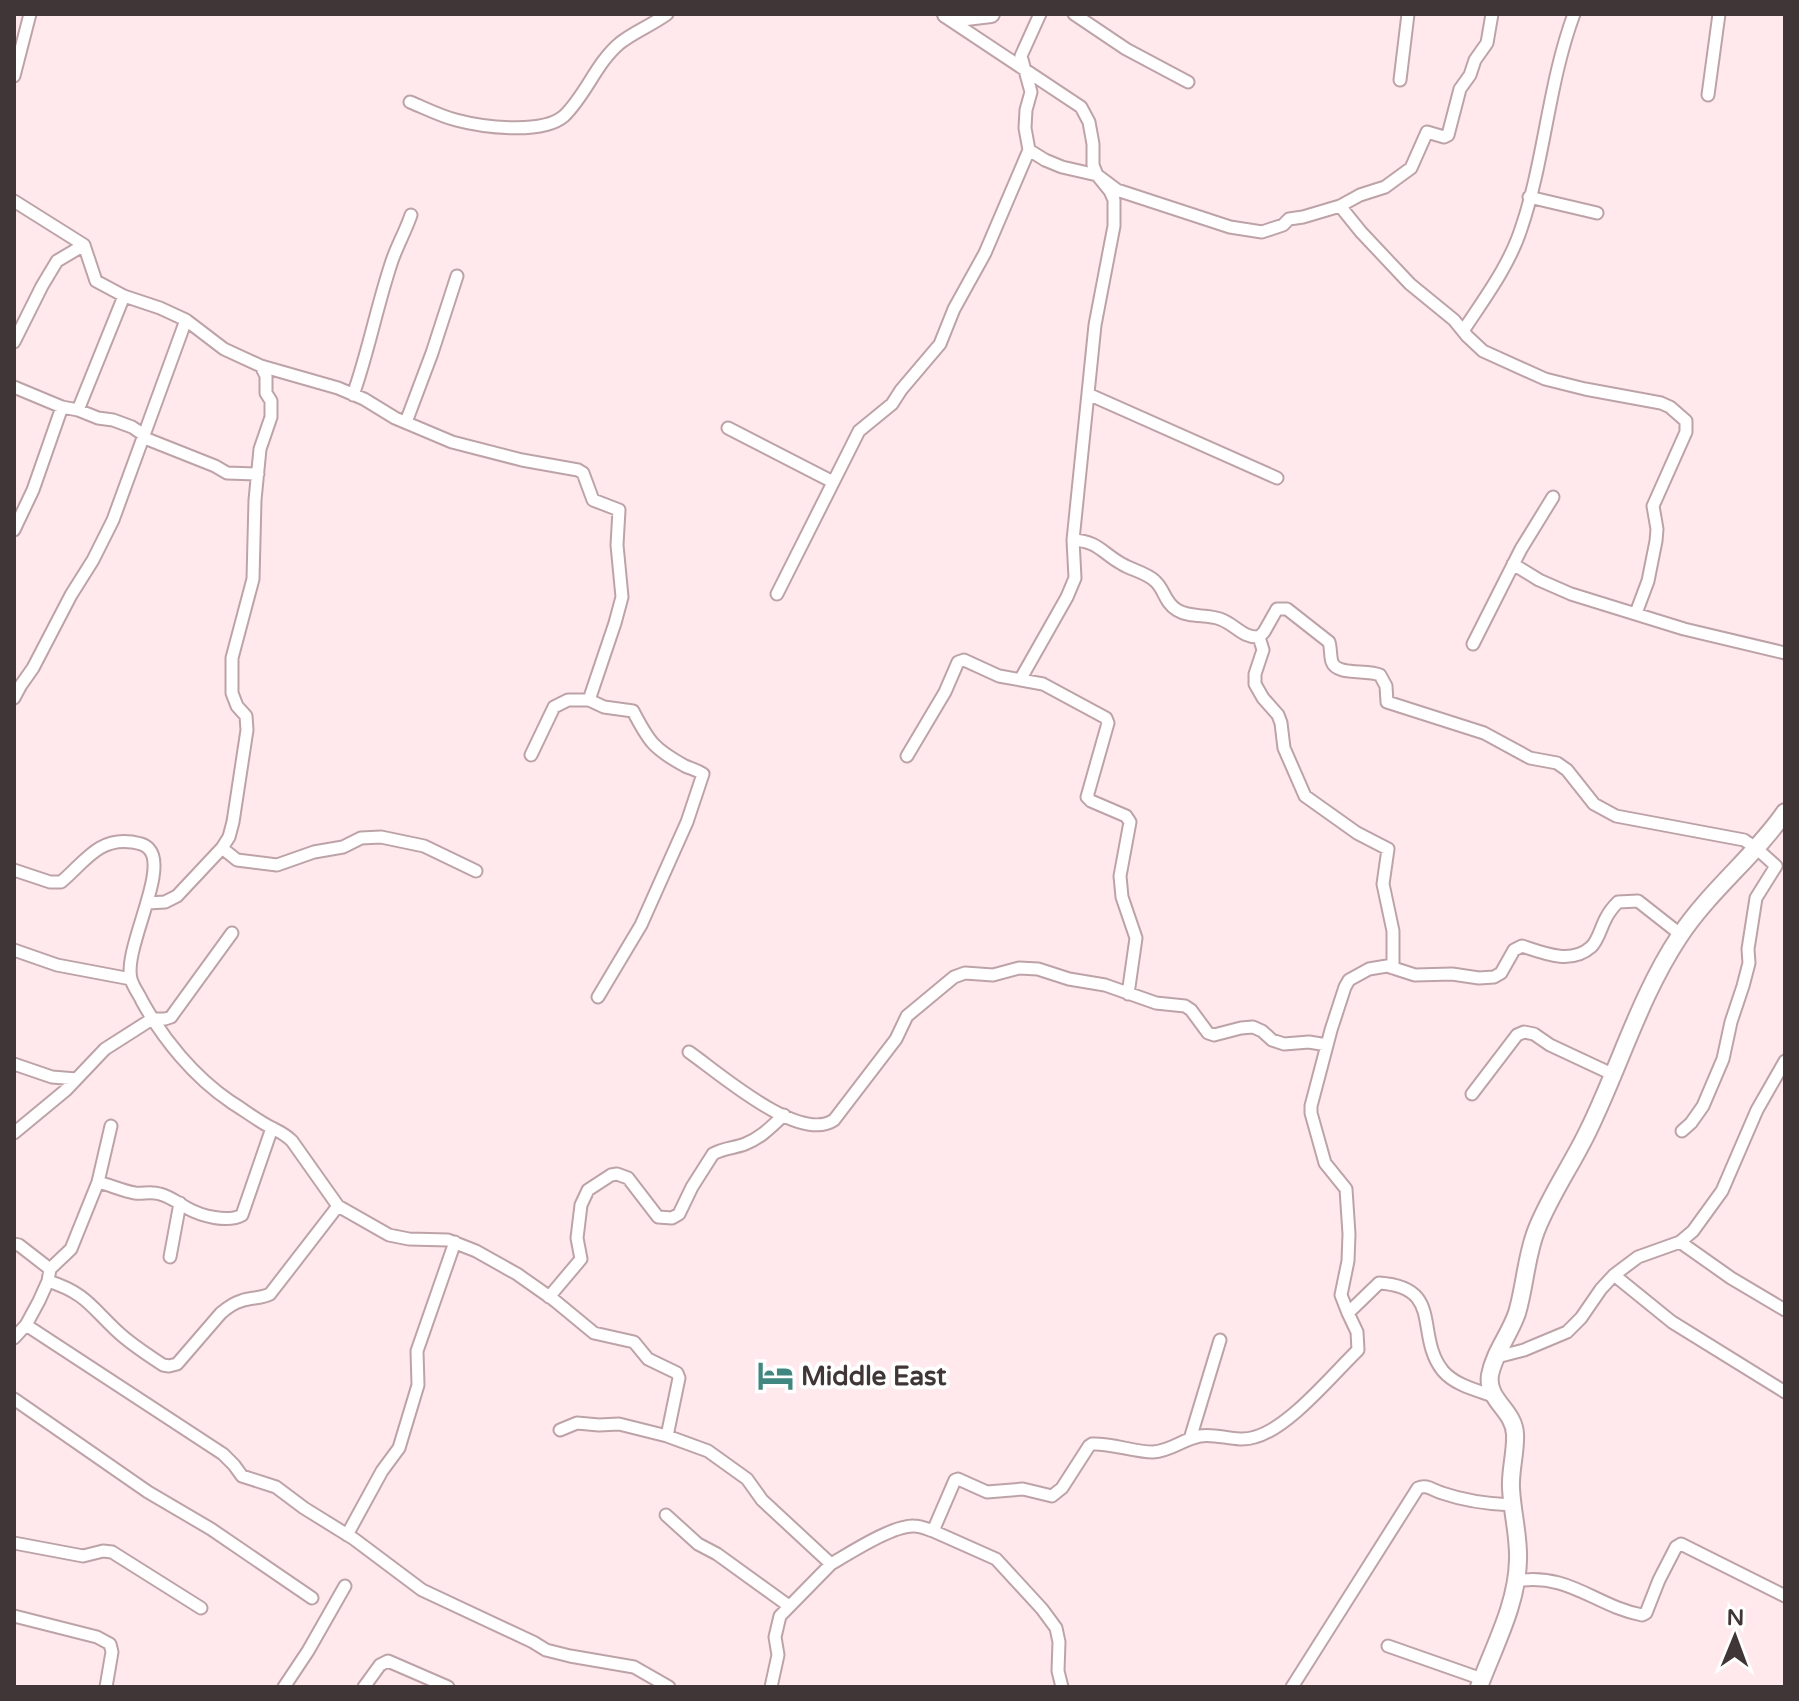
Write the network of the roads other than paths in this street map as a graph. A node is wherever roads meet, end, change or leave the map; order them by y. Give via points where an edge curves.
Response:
1 (30, 14) edge
2 (667, 14) edge
3 (943, 14) edge
4 (991, 14) edge
5 (1040, 14) edge
6 (1074, 14) edge
7 (1408, 14) edge
8 (1492, 14) edge
9 (1574, 14) edge
10 (1719, 14) edge
11 (19, 37) edge
12 (1026, 70) junction
13 (14, 76) edge
14 (1400, 80) dead end
15 (1188, 82) dead end
16 (1708, 95) dead end
17 (410, 102) dead end
18 (1029, 150) junction
19 (1097, 175) junction
20 (1529, 197) junction
21 (14, 201) edge
22 (1340, 206) junction
23 (1597, 213) dead end
24 (411, 215) dead end
25 (84, 245) junction
26 (457, 276) dead end
27 (124, 296) junction
28 (186, 320) junction
29 (1463, 331) junction
30 (14, 342) edge
31 (261, 366) junction
32 (14, 387) edge
33 (1088, 394) junction
34 (353, 395) junction
35 (62, 407) junction
36 (78, 410) junction
37 (406, 422) junction
38 (728, 428) dead end
39 (144, 435) junction
40 (258, 474) junction
41 (1277, 478) dead end
42 (833, 482) junction
43 (1553, 497) dead end
44 (14, 530) edge
45 (1073, 540) junction
46 (1513, 564) junction
47 (777, 594) dead end
48 (1636, 613) junction
49 (1259, 637) junction
50 (1473, 644) dead end
51 (1785, 653) edge
52 (1020, 680) junction
53 (14, 698) edge
54 (589, 700) junction
55 (531, 755) dead end
56 (907, 756) dead end
57 (1785, 812) edge
58 (222, 848) junction
59 (1756, 848) junction
60 (14, 870) edge
61 (476, 871) dead end
62 (148, 903) junction
63 (232, 933) dead end
64 (1680, 934) junction
65 (14, 950) edge
66 (1393, 968) junction
67 (131, 979) junction
68 (1128, 994) junction
69 (598, 997) dead end
70 (152, 1019) junction
71 (1327, 1045) junction
72 (689, 1052) dead end
73 (1785, 1061) edge
74 (14, 1064) edge
75 (1612, 1074) junction
76 (76, 1079) junction
77 (1472, 1094) dead end
78 (784, 1115) junction
79 (111, 1126) dead end
80 (272, 1128) junction
81 (1682, 1131) dead end
82 (14, 1133) edge
83 (98, 1182) junction
84 (180, 1203) junction
85 (338, 1206) junction
86 (455, 1242) junction
87 (1680, 1242) junction
88 (14, 1244) edge
89 (170, 1257) dead end
90 (49, 1275) junction
91 (1614, 1275) junction
92 (549, 1297) junction
93 (1785, 1310) edge
94 (1348, 1313) junction
95 (26, 1325) junction
96 (14, 1338) edge
97 (1220, 1340) dead end
98 (1497, 1357) junction
99 (1785, 1391) edge
100 (1493, 1396) junction
101 (14, 1399) edge
102 (560, 1430) dead end
103 (667, 1436) junction
104 (1190, 1439) junction
105 (1512, 1505) junction
106 (666, 1515) dead end
107 (933, 1531) junction
108 (347, 1535) junction
109 (14, 1543) edge
110 (831, 1564) junction
111 (1516, 1581) junction
112 (345, 1586) dead end
113 (1785, 1596) edge
114 (312, 1598) dead end
115 (789, 1606) junction
116 (201, 1608) dead end
117 (14, 1616) edge
118 (1388, 1646) dead end
119 (1481, 1683) edge
120 (106, 1687) edge
121 (284, 1687) edge
122 (364, 1687) edge
123 (448, 1687) edge
124 (669, 1687) edge
125 (771, 1687) edge
126 (1062, 1687) edge
127 (1292, 1687) edge

1 - 11 street
2 - 17 street via 621,42 553,122 493,127
3 - 4 street
3 - 12 street
5 - 12 street via 1021,56
6 - 15 street
7 - 14 street
8 - 22 street via 1487,43 1460,89 1448,135 1427,132 1409,169 1385,187
9 - 20 street via 1558,61
10 - 16 street
11 - 13 street
12 - 18 street via 1031,92 1025,128
12 - 19 street via 1081,107 1089,122
18 - 19 street via 1062,167
18 - 42 street via 940,344 892,404 859,431
19 - 22 street via 1117,190 1230,227 1262,232
19 - 33 street via 1110,191 1115,212
20 - 23 street
20 - 29 street via 1520,233
21 - 25 street
22 - 29 street via 1410,284
24 - 34 street via 391,264
25 - 27 street via 96,281
25 - 30 street via 57,261
26 - 37 street
27 - 28 street
27 - 36 street
28 - 31 street via 224,349
28 - 39 street
29 - 48 street via 1483,351 1535,375 1661,403 1686,421 1653,506 1656,541
31 - 34 street
31 - 40 street via 271,417
32 - 35 street
33 - 41 street
33 - 45 street
34 - 37 street
35 - 36 street
35 - 44 street
36 - 39 street
37 - 54 street via 462,445 578,470 593,500 619,510 622,597
38 - 42 street
39 - 40 street via 227,473
39 - 53 street via 113,520
40 - 58 street via 253,579 232,658 232,693 246,716 247,730 231,832
42 - 47 street
43 - 46 street
45 - 49 street via 1091,543 1153,579 1176,610 1219,618
45 - 52 street via 1073,584
46 - 48 street via 1556,588
46 - 50 street
48 - 51 street
49 - 59 street via 1277,609 1287,609 1329,642 1337,668 1380,675 1387,702 1484,733 1530,758 1557,763 1594,804 1616,816 1736,838
49 - 66 street via 1263,650 1255,684 1280,719 1284,748 1305,796 1388,849 1383,884 1393,931
52 - 56 street via 958,662
52 - 68 street via 1043,684 1108,720 1086,794 1130,822 1120,876 1136,938
54 - 55 street via 568,700 554,707
54 - 69 street via 633,711 656,748 703,774 641,925
57 - 59 street
58 - 61 street via 242,861 277,865 361,838 381,837 424,846
58 - 62 street via 177,896
59 - 64 street
59 - 81 street via 1776,866 1757,895 1749,963 1723,1059 1703,1106
60 - 62 street via 61,882 102,847 137,843 153,855
62 - 67 street
63 - 70 street via 171,1017
64 - 66 street via 1638,901 1618,902 1592,947 1581,952 1562,957 1518,947 1494,977 1415,975
64 - 75 street via 1656,974
65 - 67 street via 57,965
66 - 71 street via 1377,967 1349,980
67 - 70 street
68 - 71 street via 1185,1006 1214,1035 1253,1027 1284,1044
68 - 78 street via 1031,968 958,974 907,1016 893,1043 832,1122 820,1125
70 - 76 street via 105,1049
70 - 80 street via 205,1081
71 - 94 street via 1311,1113 1324,1159 1346,1189 1348,1261 1341,1295
72 - 78 street via 754,1101
73 - 87 street via 1722,1191
74 - 76 street
75 - 77 street via 1524,1032
75 - 98 street via 1536,1231 1516,1316
76 - 82 street
78 - 92 street via 757,1138 713,1154 675,1217 658,1217 621,1175 611,1175 589,1189 580,1210 580,1262
79 - 83 street
80 - 84 street via 242,1215 229,1219 198,1213
80 - 85 street via 292,1141
83 - 84 street via 162,1194
83 - 90 street via 71,1249
84 - 89 street
85 - 86 street via 389,1235
85 - 90 street via 270,1294 229,1307 177,1364 169,1366 120,1334 89,1301
86 - 92 street via 498,1262
86 - 108 street via 417,1351 418,1385 399,1448
87 - 91 street via 1638,1257
87 - 93 street
88 - 90 street
90 - 95 street
91 - 98 street via 1567,1332
91 - 99 street via 1672,1322
92 - 103 street via 594,1333 634,1342 648,1359 677,1373
94 - 100 street via 1379,1283 1411,1291 1422,1302 1432,1349 1443,1370 1453,1380
94 - 104 street via 1358,1350 1288,1418 1256,1437
95 - 96 street
95 - 108 street via 223,1454 242,1476 276,1487
97 - 104 street
98 - 100 street via 1490,1378
100 - 105 street via 1515,1427
101 - 114 street
102 - 103 street via 577,1423 619,1424
103 - 110 street via 708,1451 747,1479 762,1500
104 - 107 street via 1150,1452 1092,1444 1052,1496 1023,1489 987,1492 958,1479
105 - 111 street
105 - 127 street via 1481,1504 1420,1486
106 - 115 street via 698,1544
107 - 110 street via 905,1527
107 - 126 street via 996,1559 1051,1619 1058,1636
108 - 124 street via 422,1590 546,1650 634,1667
109 - 116 street via 83,1556 112,1552
110 - 115 street
111 - 113 street via 1561,1582 1642,1615 1681,1544
111 - 119 street
112 - 121 street
115 - 125 street via 777,1624
117 - 120 street via 110,1644
118 - 119 street
122 - 123 street via 388,1661

